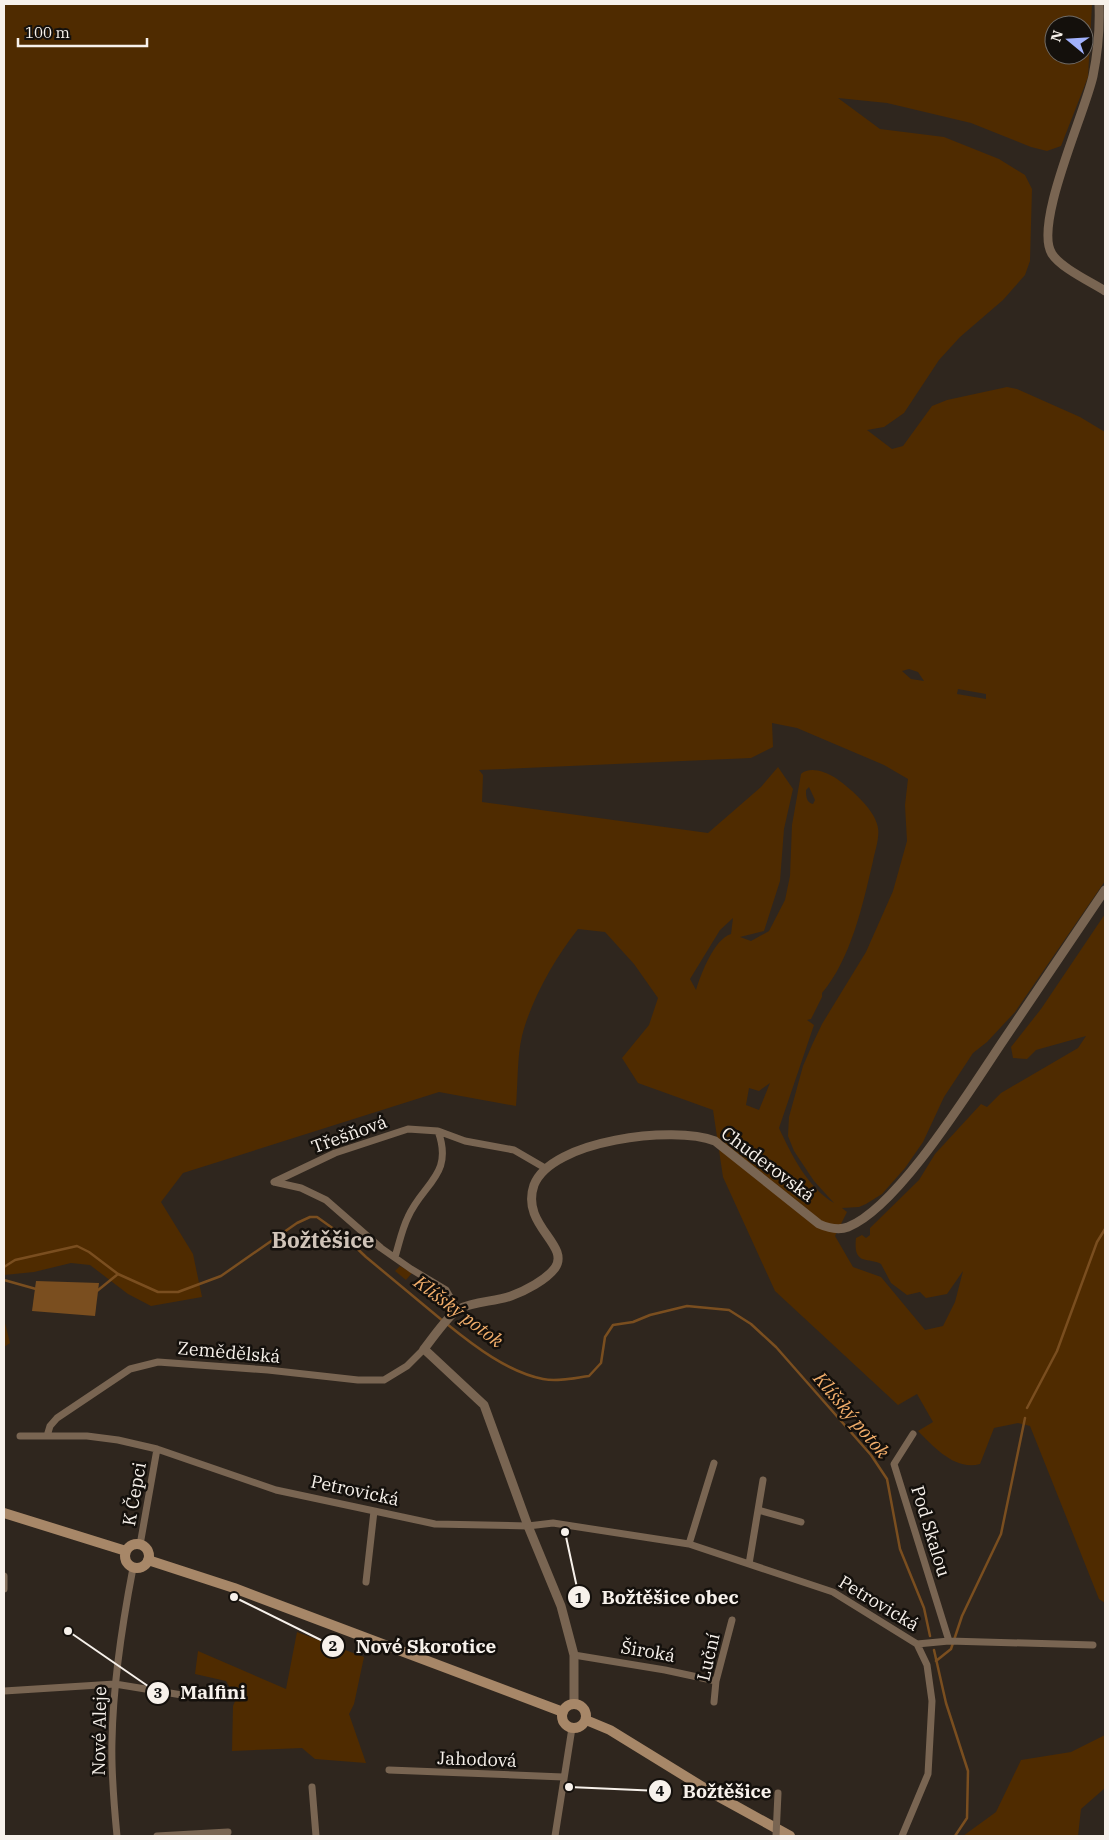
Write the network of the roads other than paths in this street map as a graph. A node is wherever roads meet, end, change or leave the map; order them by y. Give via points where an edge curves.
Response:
1 (1099, 4) edge
2 (1105, 291) edge
3 (1105, 890) edge
4 (438, 1131) junction
5 (545, 1168) junction
6 (395, 1257) junction
7 (457, 1309) junction
8 (424, 1349) junction
9 (912, 1434) dead end
10 (20, 1436) dead end
11 (47, 1436) junction
12 (158, 1449) junction
13 (714, 1462) dead end
14 (763, 1480) dead end
15 (758, 1510) junction
16 (374, 1511) junction
17 (4, 1513) edge
18 (800, 1522) dead end
19 (528, 1526) junction
20 (689, 1544) junction
21 (140, 1545) junction
22 (126, 1551) junction
23 (148, 1560) junction
24 (749, 1564) junction
25 (133, 1568) junction
26 (4, 1576) edge
27 (366, 1582) dead end
28 (4, 1589) edge
29 (732, 1620) dead end
30 (950, 1641) junction
31 (917, 1644) junction
32 (1093, 1644) dead end
33 (574, 1655) junction
34 (716, 1681) junction
35 (115, 1684) junction
36 (4, 1691) edge
37 (182, 1694) dead end
38 (714, 1702) dead end
39 (574, 1704) junction
40 (562, 1712) junction
41 (586, 1720) junction
42 (572, 1728) junction
43 (389, 1770) dead end
44 (563, 1777) junction
45 (312, 1787) dead end
46 (778, 1793) dead end
47 (228, 1832) dead end
48 (117, 1836) edge
49 (157, 1836) edge
50 (316, 1836) edge
51 (555, 1836) edge
52 (776, 1836) edge
53 (790, 1836) edge
54 (902, 1836) edge

1 - 2 street via 1100,31 1092,77 1055,192 1047,237 1052,255 1059,262
3 - 5 street, Chuderovská via 964,1098 910,1171 886,1200 847,1227 829,1228 819,1224 715,1141 693,1134 627,1137 558,1159
4 - 5 street, Třešňová via 465,1141 514,1150
4 - 6 street via 443,1145 439,1172 408,1216
4 - 6 street, Třešňová via 408,1129 335,1153 274,1182 301,1188 326,1200
5 - 7 street via 534,1185 531,1205 536,1222 555,1246 558,1254 556,1267 543,1280 510,1296
6 - 7 street via 446,1290
7 - 8 street
8 - 11 street, Zemědělská via 390,1378 376,1380 158,1362 118,1376 57,1418
8 - 19 street via 484,1405
9 - 30 street, Pod Skalou via 894,1464
10 - 11 street, Petrovická
11 - 12 street, Petrovická via 87,1436
12 - 16 street, Petrovická via 276,1490
12 - 21 street, K Čepci
13 - 20 street
14 - 15 street
15 - 18 street
15 - 24 street
16 - 19 street, Petrovická via 435,1524
16 - 27 street
17 - 22 main road
19 - 20 street, Petrovická via 553,1523 582,1526
19 - 33 street via 561,1606
20 - 24 street, Petrovická
21 - 22 main road
21 - 23 main road via 148,1551
22 - 25 main road via 126,1561
23 - 25 main road via 142,1567
23 - 40 main road via 234,1588
24 - 31 street, Petrovická via 833,1592
25 - 35 street, Nové Aleje
26 - 28 street
29 - 34 street, Luční
30 - 31 street
30 - 32 street
31 - 54 street, Petrovická via 927,1665 932,1701 928,1774
33 - 34 street, Široká
33 - 39 street
34 - 38 street, Luční
35 - 36 street
35 - 37 street
35 - 48 street, Nové Aleje via 112,1775
39 - 40 main road
39 - 41 main road via 582,1707
40 - 42 main road via 564,1722
41 - 42 main road via 581,1726
41 - 53 main road via 610,1730
42 - 44 street
43 - 44 street, Jahodová
44 - 51 street
45 - 50 street
46 - 52 street, bridge
47 - 49 street

